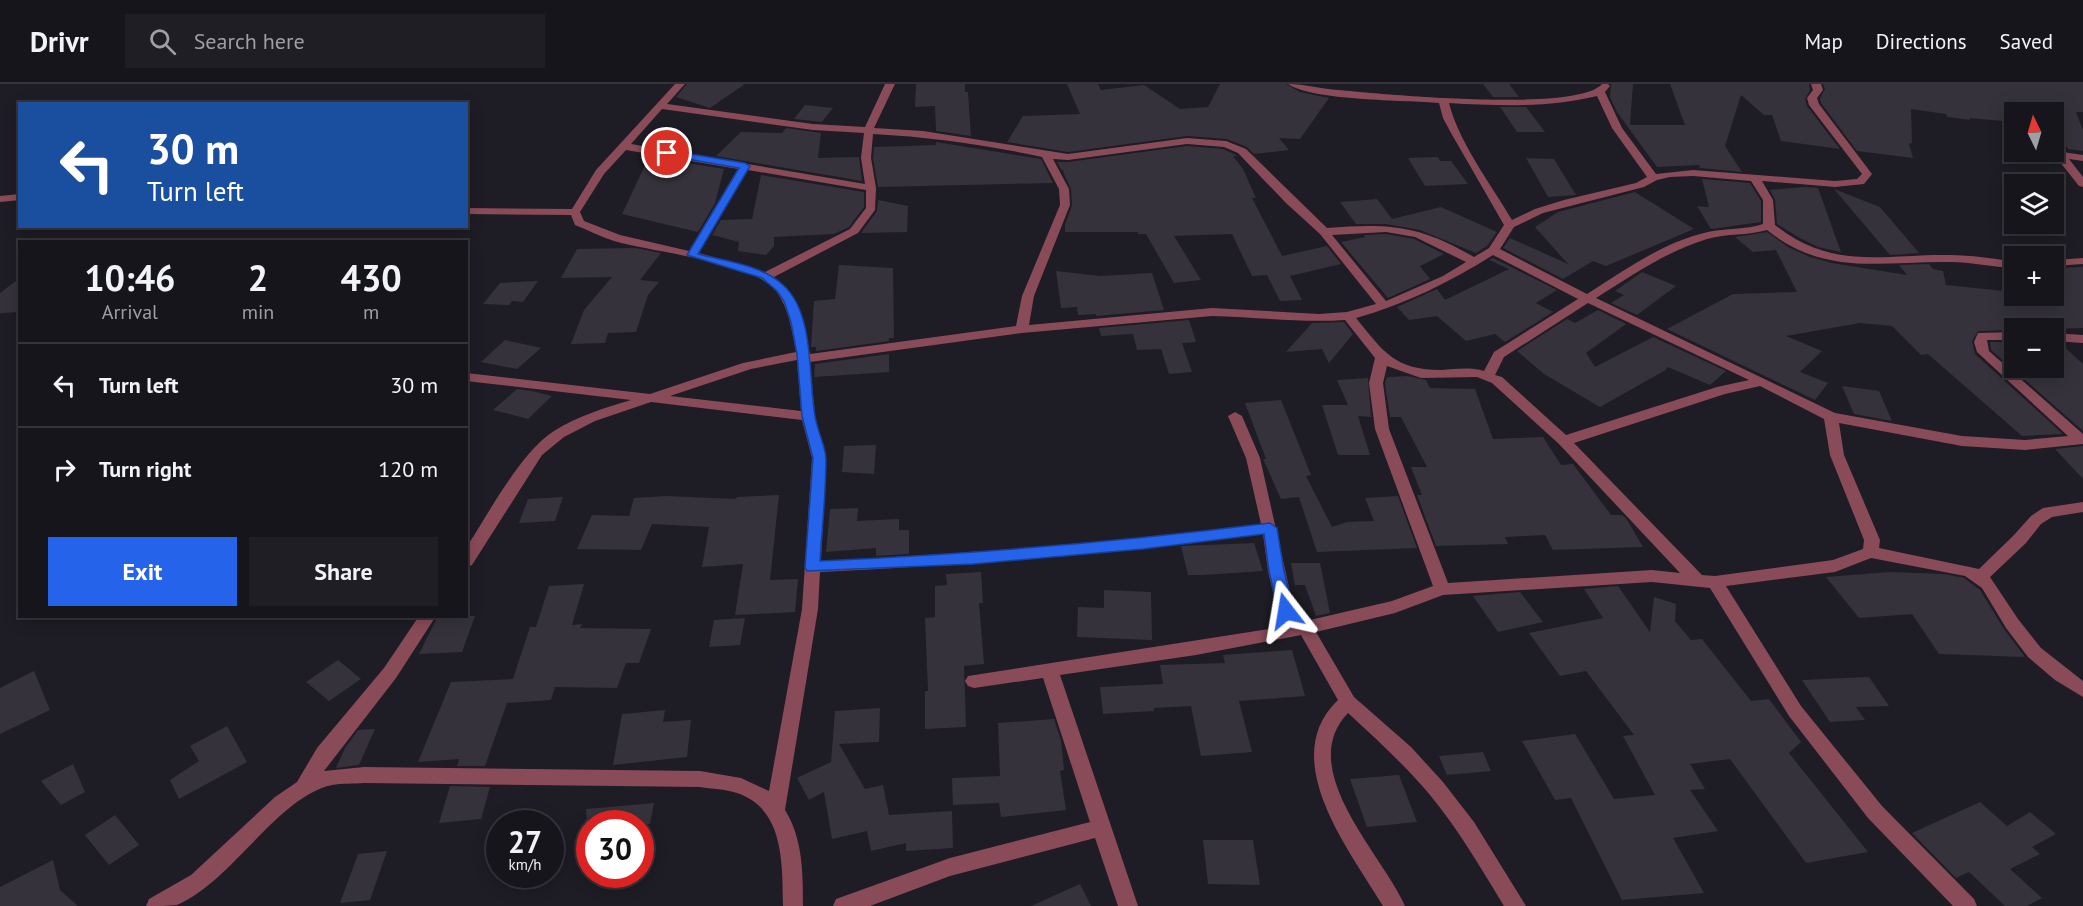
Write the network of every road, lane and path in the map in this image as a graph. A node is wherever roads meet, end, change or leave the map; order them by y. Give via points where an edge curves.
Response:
1 (890, 84) edge
2 (1293, 84) edge
3 (1816, 84) edge
4 (674, 85) edge
5 (1603, 88) edge
6 (1443, 99) junction
7 (660, 106) junction
8 (869, 129) junction
9 (623, 146) junction
10 (2064, 153) edge
11 (1046, 155) junction
12 (2083, 158) edge
13 (2064, 160) edge
14 (745, 166) junction
15 (1653, 178) junction
16 (1755, 179) junction
17 (2083, 184) edge
18 (871, 188) junction
19 (18, 197) edge
20 (0, 199) edge
21 (468, 211) edge
22 (575, 212) junction
23 (1510, 225) junction
24 (1769, 226) junction
25 (1324, 232) junction
26 (1493, 250) junction
27 (692, 255) junction
28 (2083, 261) edge
29 (1475, 262) junction
30 (2064, 262) edge
31 (2004, 264) edge
32 (766, 276) junction
33 (1586, 298) junction
34 (1384, 306) junction
35 (1348, 316) junction
36 (1022, 329) junction
37 (2004, 336) edge
38 (2064, 338) edge
39 (2083, 339) edge
40 (803, 356) junction
41 (1382, 358) junction
42 (2004, 370) edge
43 (1488, 375) junction
44 (468, 377) edge
45 (2013, 378) edge
46 (1760, 382) junction
47 (652, 399) junction
48 (808, 416) junction
49 (1235, 416) dead end
50 (1831, 417) junction
51 (2082, 439) edge
52 (1564, 441) junction
53 (2083, 507) edge
54 (1270, 528) junction
55 (1870, 552) junction
56 (468, 558) edge
57 (812, 567) junction
58 (1981, 576) junction
59 (1695, 579) junction
60 (1716, 582) junction
61 (1442, 590) junction
62 (427, 618) edge
63 (1298, 629) junction
64 (1049, 670) junction
65 (974, 681) dead end
66 (2083, 690) edge
67 (1348, 702) junction
68 (304, 788) junction
69 (776, 809) junction
70 (1102, 827) junction
71 (156, 906) edge
72 (793, 906) edge
73 (843, 906) edge
74 (1128, 906) edge
75 (1395, 906) edge
76 (1516, 906) edge
77 (1967, 906) edge

1 - 8 street
2 - 6 street
3 - 16 street via 1814,105 1867,174 1864,180 1835,184
4 - 7 street
5 - 6 street via 1563,100
5 - 15 street via 1617,128
6 - 23 street via 1448,118
7 - 8 street via 813,127
7 - 9 street
8 - 11 street via 947,137
8 - 18 street via 866,158
9 - 14 street
9 - 22 street via 600,172
10 - 12 street
11 - 25 street via 1068,157 1187,141 1226,144 1242,151
11 - 36 street via 1065,189 1065,205 1028,296
13 - 17 street
14 - 18 street
14 - 27 street
15 - 16 street via 1693,173
15 - 23 street via 1615,192 1568,202
16 - 24 street via 1768,200
18 - 32 street via 871,207 854,231
19 - 20 street
21 - 22 street
22 - 27 street via 579,223 617,238
23 - 26 street
24 - 31 street via 1789,242 1815,254 1874,262 1952,258
24 - 33 street via 1709,235 1665,250
25 - 29 street via 1399,229 1444,243
25 - 34 street
26 - 29 street
26 - 33 street
27 - 32 street
28 - 30 street
29 - 34 street via 1447,279
32 - 40 street via 789,301
33 - 43 street via 1499,355
33 - 46 street
34 - 35 street
35 - 36 street via 1212,312
35 - 41 street
36 - 40 street
37 - 42 street via 1983,336 1980,342 1983,352
38 - 39 street
40 - 47 street via 748,366
40 - 48 street
41 - 43 street via 1421,374
41 - 61 street via 1376,383 1382,429
43 - 52 street
44 - 47 street
45 - 51 street
46 - 50 street
46 - 52 street via 1722,390
47 - 48 street
47 - 56 street via 590,418 559,434 537,452
48 - 57 street via 819,458
49 - 54 street via 1253,458
50 - 51 street via 1962,441 2025,445
50 - 55 street via 1837,455 1872,540
52 - 59 street
53 - 58 street via 2048,512 2036,520
54 - 57 street via 974,559
54 - 63 street via 1276,571
55 - 58 street
55 - 60 street via 1835,566
57 - 69 street via 808,620
58 - 66 street via 2031,648
59 - 60 street
59 - 61 street via 1652,576
60 - 77 street via 1794,711 1875,812
61 - 63 street via 1395,607
62 - 68 street via 390,673 324,754
63 - 64 street
63 - 67 street
64 - 65 street
64 - 70 street
67 - 75 street via 1327,727 1323,745 1329,794
67 - 76 street via 1436,788 1467,828
68 - 69 street via 330,777 364,776 700,779 747,788
68 - 71 street via 282,803 198,882
69 - 72 street via 791,850
70 - 73 street via 950,867
70 - 74 street

